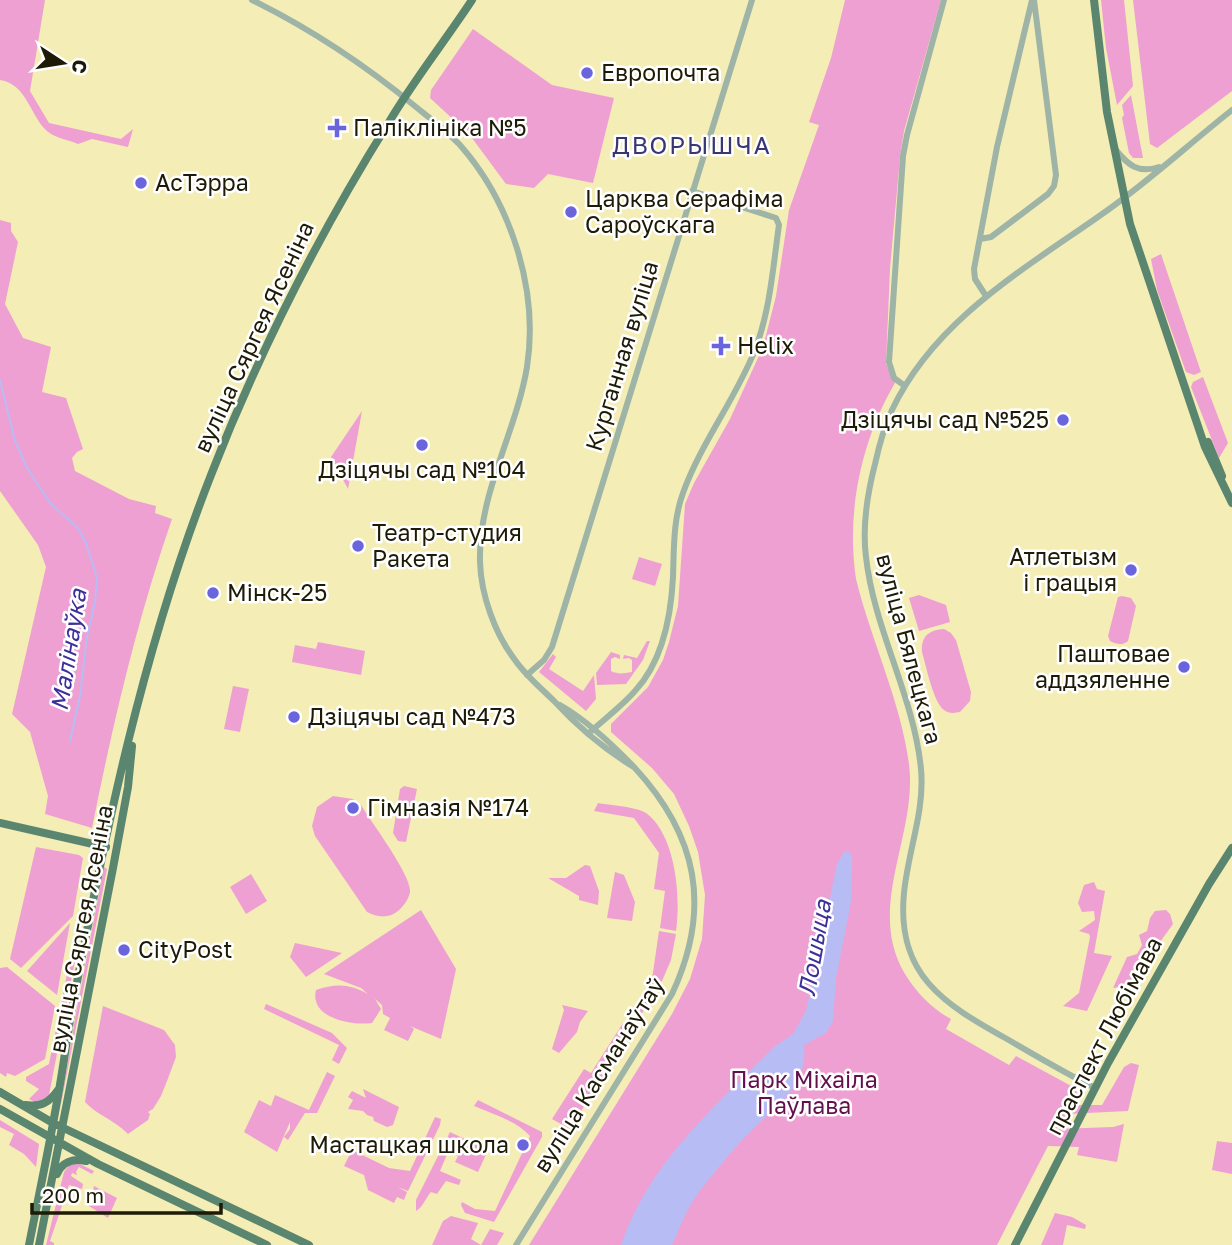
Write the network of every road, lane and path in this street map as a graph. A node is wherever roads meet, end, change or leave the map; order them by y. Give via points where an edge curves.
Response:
1 (252, 0) edge
2 (472, 0) edge
3 (752, 0) edge
4 (944, 0) edge
5 (1033, 0) edge
6 (1094, 0) edge
7 (405, 98) junction
8 (1232, 110) edge
9 (1115, 148) junction
10 (1161, 167) junction
11 (692, 191) junction
12 (1124, 197) junction
13 (980, 239) junction
14 (986, 296) junction
15 (905, 386) junction
16 (1232, 503) edge
17 (527, 675) junction
18 (135, 720) junction
19 (591, 732) junction
20 (0, 823) edge
21 (104, 847) junction
22 (1232, 848) edge
23 (116, 850) junction
24 (60, 1087) junction
25 (1095, 1088) junction
26 (0, 1092) edge
27 (19, 1104) junction
28 (0, 1109) edge
29 (53, 1123) junction
30 (63, 1127) junction
31 (49, 1138) junction
32 (60, 1144) junction
33 (98, 1164) junction
34 (49, 1193) junction
35 (29, 1245) edge
36 (39, 1245) edge
37 (267, 1245) edge
38 (309, 1245) edge
39 (516, 1245) edge
40 (1015, 1245) edge

1 - 7 street, вуліца Касманаўтаў via 314,33
2 - 7 main road, вуліца Сяргея Ясеніна
3 - 11 street, Курганная вуліца
4 - 15 street via 903,156 889,362 894,378
5 - 13 street
5 - 13 street via 1054,186 991,237
6 - 9 main road
7 - 17 street, вуліца Касманаўтаў via 450,136 485,181 506,218 523,275 529,325 527,365 481,531 480,564 496,628
7 - 18 main road, вуліца Сяргея Ясеніна via 328,223 227,436 174,579
8 - 10 street, вуліца Бялецкага
9 - 10 street via 1134,168
9 - 12 main road
10 - 12 street, вуліца Бялецкага
11 - 17 street, Курганная вуліца via 552,647
11 - 19 street via 776,218 779,225 765,316 744,376 683,493 675,529 671,604 661,648 645,680
12 - 14 street, вуліца Бялецкага
12 - 16 main road via 1213,468
13 - 14 street via 975,279
14 - 15 street, вуліца Бялецкага
15 - 25 street, вуліца Бялецкага via 880,443 867,498 864,539 874,602 920,757 921,802 904,895 907,944 927,981 952,1007
17 - 19 street, вуліца Касманаўтаў
18 - 21 main road, вуліца Сяргея Ясеніна
18 - 23 main road, вуліца Сяргея Ясеніна
19 - 39 street, вуліца Касманаўтаў via 621,753 666,806 684,844 694,891 691,941 672,994
20 - 21 main road
21 - 23 main road
21 - 24 main road, вуліца Сяргея Ясеніна
22 - 25 main road, праспект Любімава
23 - 30 main road, вуліца Сяргея Ясеніна
24 - 27 main road via 43,1105
24 - 29 main road, вуліца Сяргея Ясеніна
25 - 40 main road, праспект Любімава
26 - 27 main road
27 - 29 main road
28 - 31 main road
29 - 30 main road
29 - 31 main road, вуліца Сяргея Ясеніна
30 - 32 main road, вуліца Сяргея Ясеніна
30 - 38 main road
31 - 32 main road
31 - 35 main road, вуліца Сяргея Ясеніна
32 - 33 main road
32 - 34 main road, вуліца Сяргея Ясеніна
33 - 34 main road via 80,1159 63,1164
33 - 37 main road
34 - 36 main road, вуліца Сяргея Ясеніна

